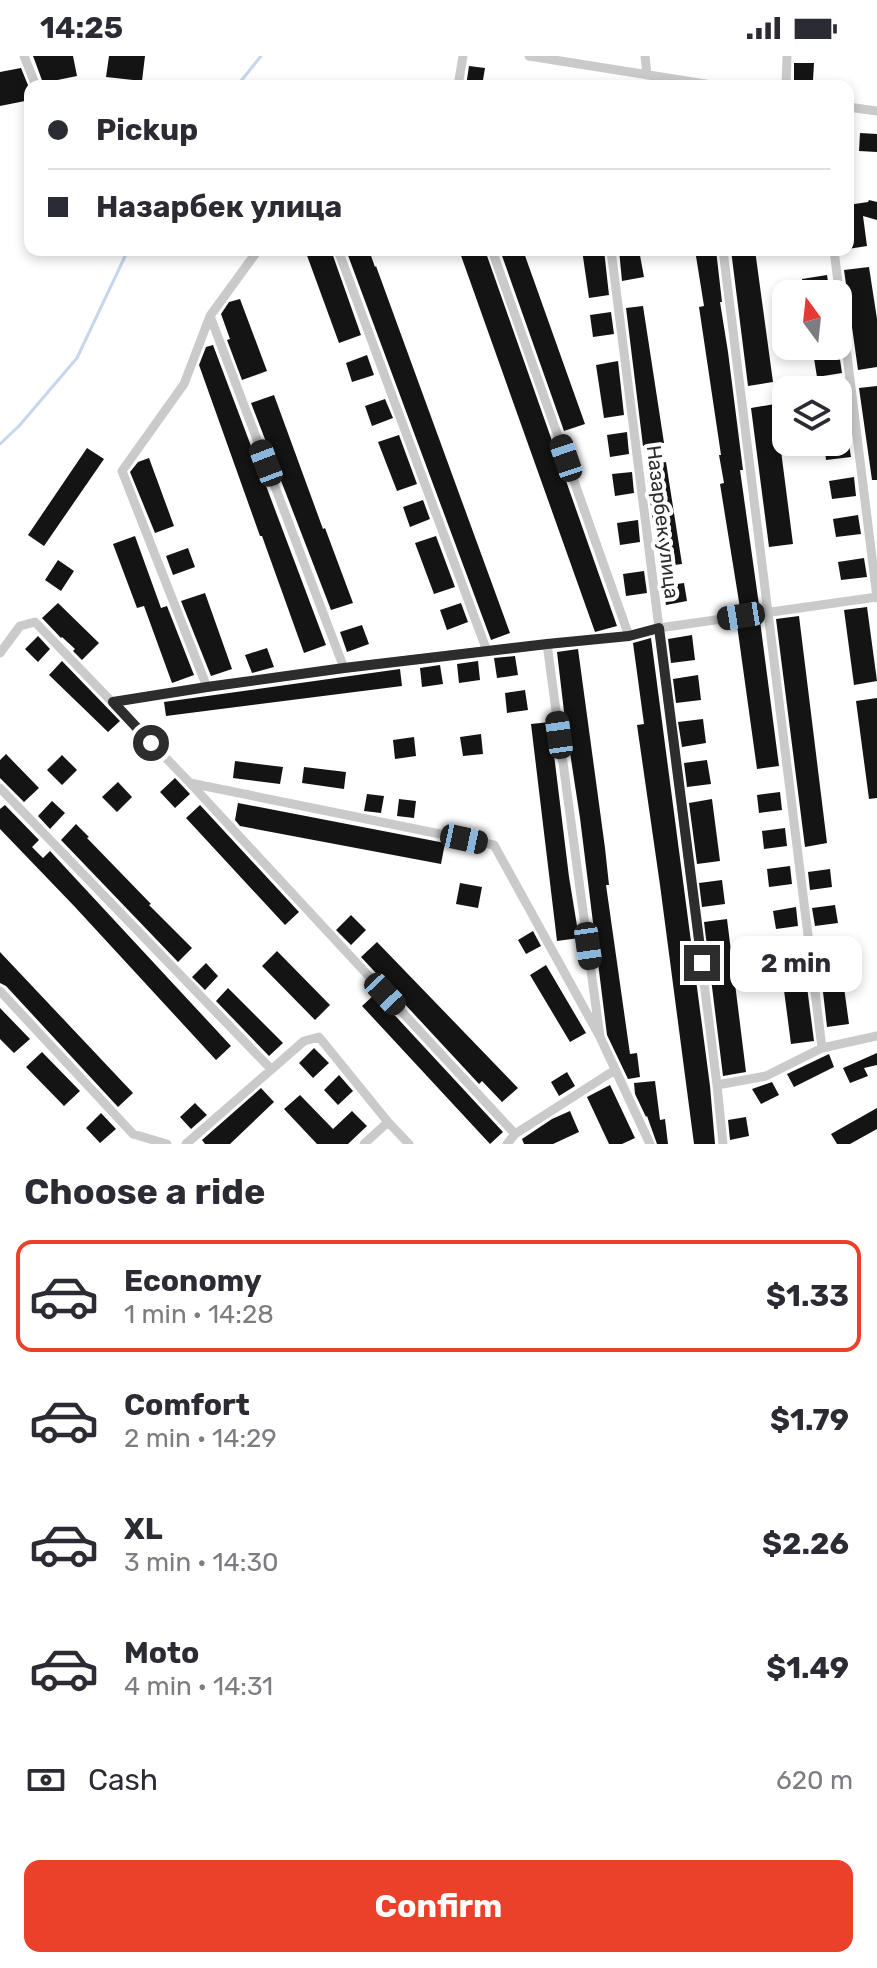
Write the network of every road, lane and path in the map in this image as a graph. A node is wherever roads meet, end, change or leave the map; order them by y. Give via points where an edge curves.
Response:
1 (24, 56) edge
2 (463, 56) edge
3 (529, 56) edge
4 (645, 56) edge
5 (787, 56) edge
6 (647, 75) junction
7 (34, 80) edge
8 (459, 80) edge
9 (679, 80) edge
10 (786, 80) edge
11 (854, 108) edge
12 (877, 111) edge
13 (254, 256) edge
14 (340, 256) edge
15 (494, 256) edge
16 (612, 256) edge
17 (724, 256) edge
18 (835, 256) edge
19 (210, 316) junction
20 (877, 598) edge
21 (768, 612) junction
22 (659, 628) junction
23 (629, 636) junction
24 (547, 644) junction
25 (487, 651) junction
26 (0, 653) edge
27 (344, 668) junction
28 (207, 687) junction
29 (113, 702) junction
30 (190, 783) junction
31 (0, 788) edge
32 (0, 991) edge
33 (877, 1036) edge
34 (600, 1037) junction
35 (822, 1048) junction
36 (271, 1069) junction
37 (615, 1070) junction
38 (717, 1085) junction
39 (388, 1122) junction
40 (515, 1134) junction
41 (167, 1144) edge
42 (186, 1144) edge
43 (364, 1144) edge
44 (409, 1144) edge
45 (507, 1144) edge
46 (650, 1144) edge
47 (723, 1144) edge

1 - 7 street
2 - 8 street
3 - 6 street
4 - 6 street
5 - 10 street
6 - 9 street
11 - 12 street
13 - 19 street
14 - 25 street
15 - 23 street
16 - 22 street, Назарбек улица
17 - 21 street
18 - 20 street
19 - 27 street
19 - 28 street via 184,384 122,471
20 - 21 street
21 - 22 street
21 - 35 street
22 - 23 street
22 - 38 street, Назарбек улица
23 - 24 street
24 - 25 street
24 - 34 street
25 - 27 street
26 - 29 street via 20,626 35,622
27 - 28 street
28 - 29 street
29 - 30 street
30 - 34 street via 494,845
30 - 40 street
31 - 36 street
32 - 41 street via 133,1134
33 - 35 street
34 - 37 street
35 - 38 street via 766,1076
36 - 39 street via 304,1041 319,1037
36 - 42 street
37 - 40 street
37 - 46 street
38 - 47 street, Назарбек улица
39 - 43 street
39 - 44 street
40 - 45 street

